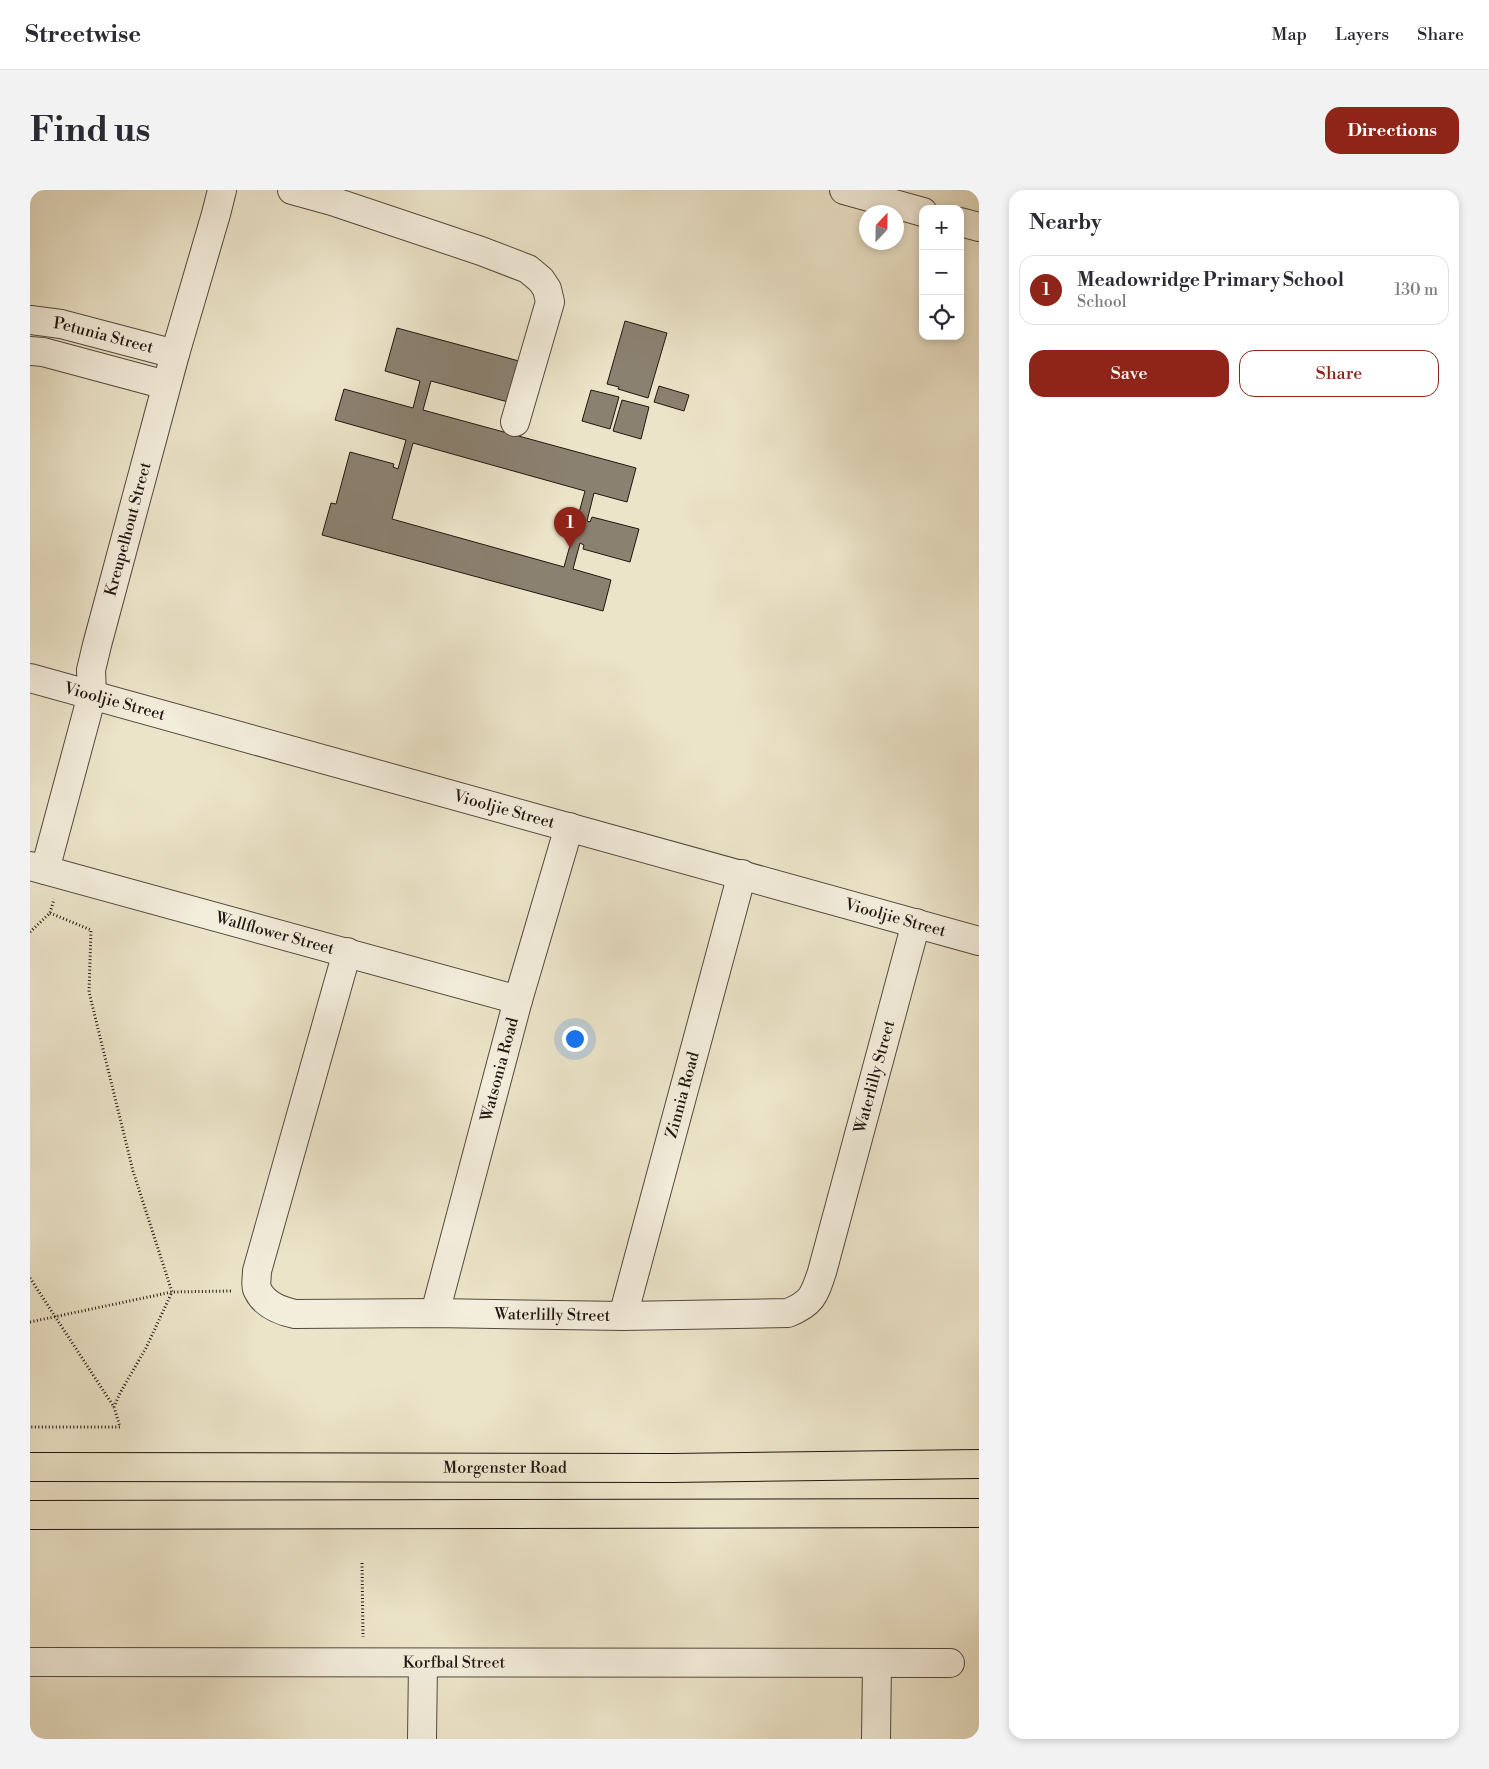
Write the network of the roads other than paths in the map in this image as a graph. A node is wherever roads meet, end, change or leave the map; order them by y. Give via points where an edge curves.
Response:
1 (222, 190) edge
2 (292, 190) edge
3 (844, 190) edge
4 (919, 211) edge
5 (964, 223) edge
6 (979, 227) edge
7 (30, 320) edge
8 (30, 351) edge
9 (175, 354) junction
10 (166, 385) junction
11 (515, 422) dead end
12 (30, 678) edge
13 (92, 695) junction
14 (569, 827) junction
15 (37, 868) edge
16 (742, 874) junction
17 (916, 923) junction
18 (979, 940) edge
19 (347, 952) junction
20 (518, 1000) junction
21 (435, 1314) junction
22 (623, 1316) junction
23 (979, 1464) edge
24 (30, 1467) edge
25 (979, 1513) edge
26 (30, 1515) edge
27 (30, 1662) edge
28 (423, 1663) junction
29 (877, 1663) junction
30 (950, 1664) dead end
31 (422, 1739) edge
32 (876, 1739) edge

1 - 9 street, Kreupelhout Street
2 - 11 street via 481,251 528,269 541,280 550,302
3 - 4 street
5 - 6 street
7 - 9 street, Petunia Street via 61,324
8 - 10 street, Petunia Street
9 - 10 street, Kreupelhout Street
10 - 13 street, Kreupelhout Street via 91,670
12 - 13 street, Viooljie Street
13 - 14 street, Viooljie Street
13 - 15 street, Kreupelhout Street
14 - 16 street, Viooljie Street
14 - 20 street, Watsonia Road
15 - 19 street, Wallflower Street
16 - 17 street, Viooljie Street
16 - 22 street, Zinnia Road
17 - 18 street, Viooljie Street
17 - 22 street, Waterlilly Street via 815,1293 804,1306 788,1313
19 - 20 street, Wallflower Street
19 - 21 street, Waterlilly Street via 257,1271 257,1290 280,1311 295,1314
20 - 21 street, Watsonia Road
21 - 22 street, Waterlilly Street
23 - 24 main road, Morgenster Road via 672,1468
25 - 26 main road
27 - 28 street, Korfbal Street
28 - 29 street, Korfbal Street
28 - 31 street
29 - 30 street, Korfbal Street
29 - 32 street

